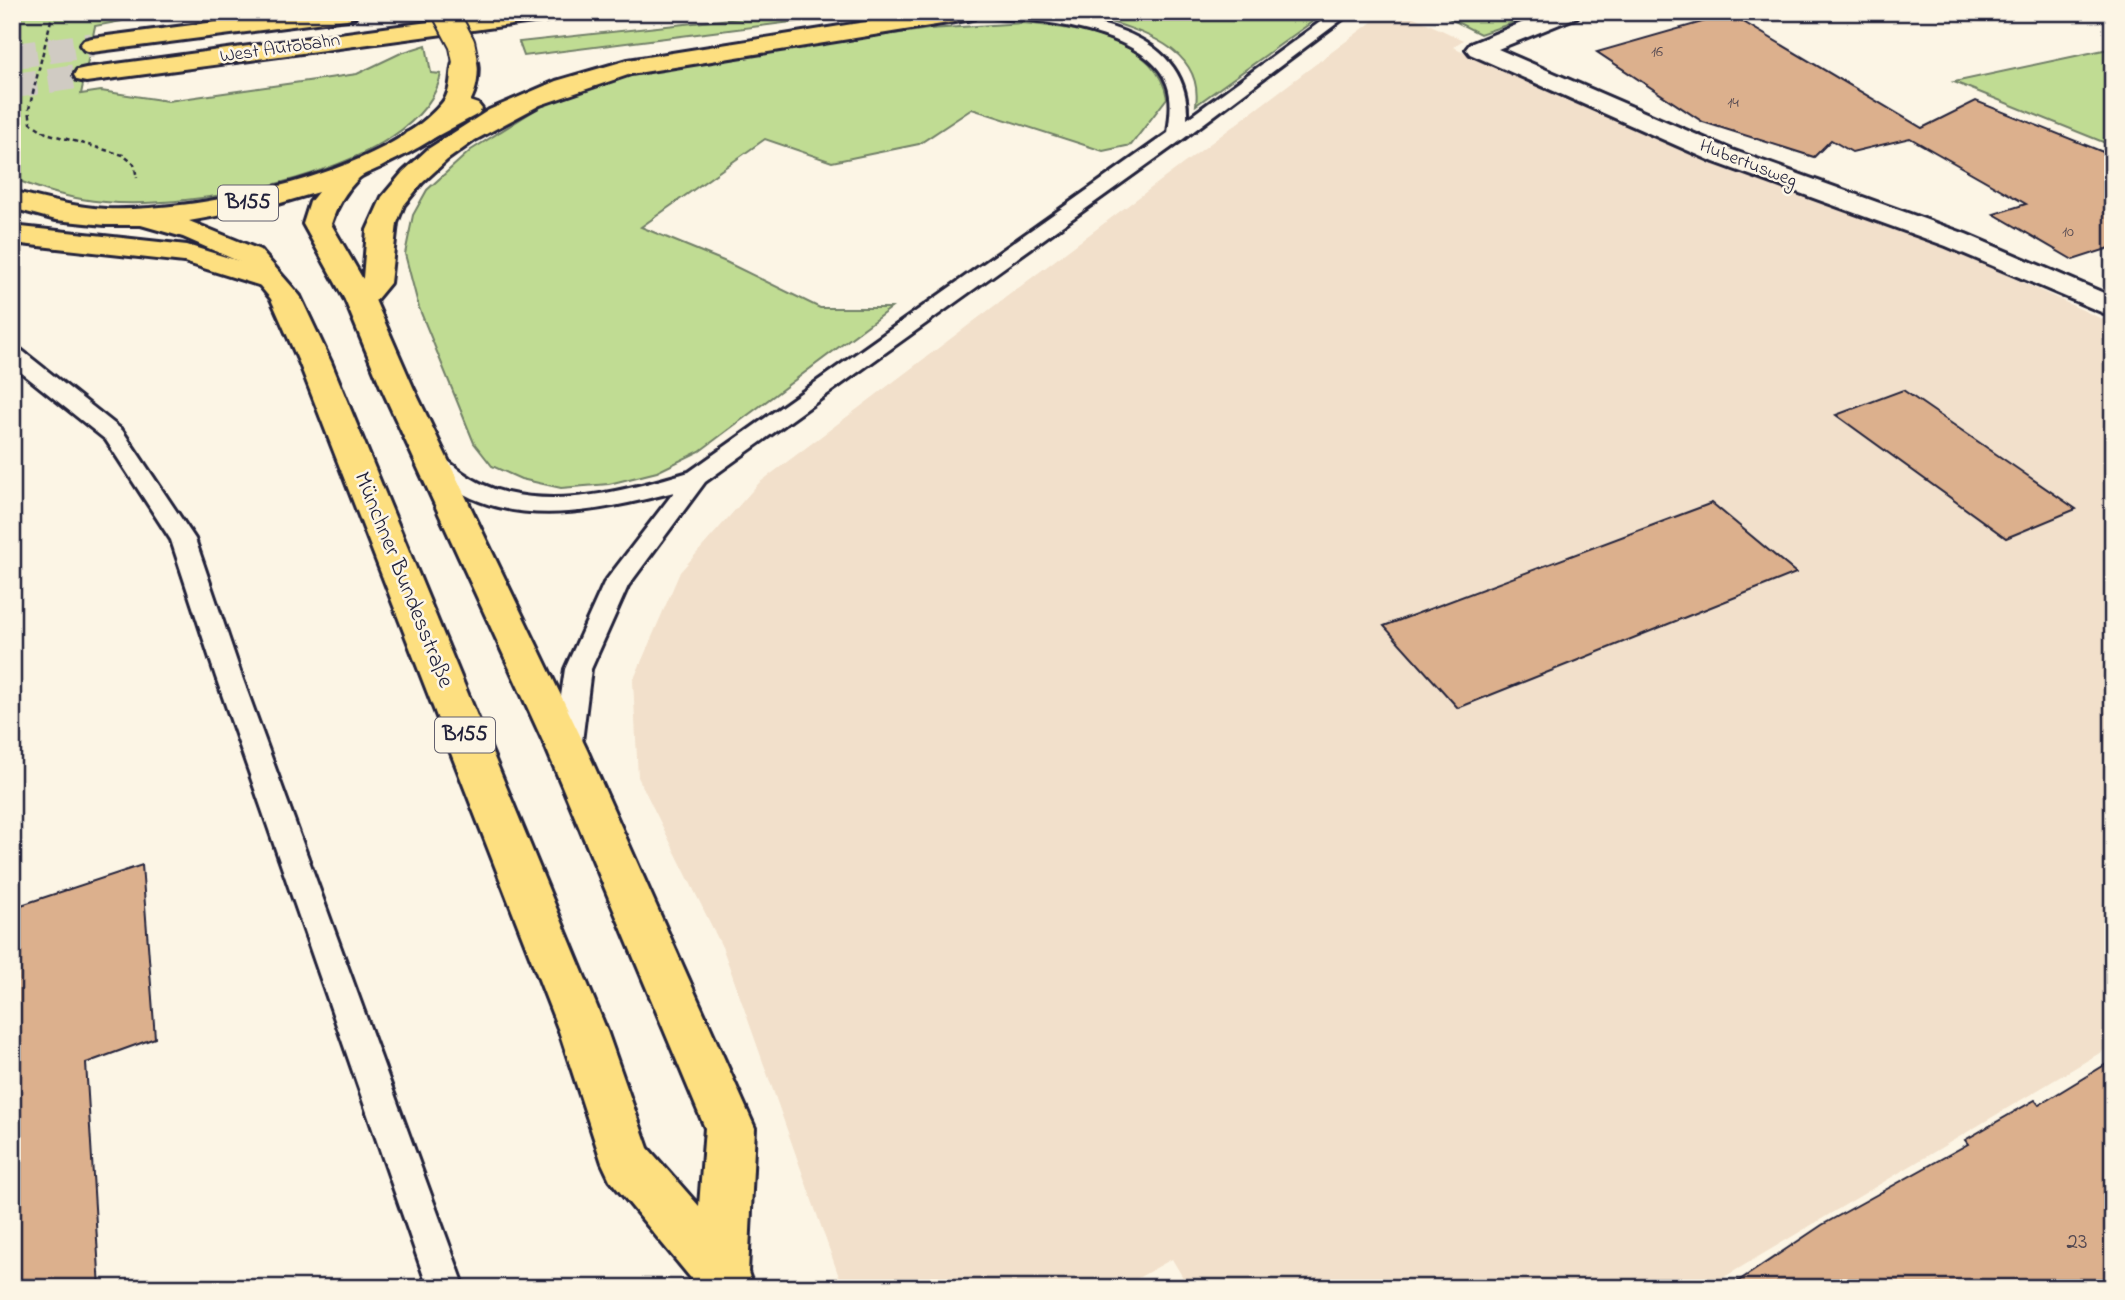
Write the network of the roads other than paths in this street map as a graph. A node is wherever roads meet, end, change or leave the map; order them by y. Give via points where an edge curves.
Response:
1 (347, 12) edge
2 (445, 12) edge
3 (556, 12) edge
4 (991, 12) edge
5 (1344, 12) edge
6 (1569, 12) edge
7 (969, 13) edge
8 (92, 45) tunnel mouth
9 (86, 75) tunnel mouth
10 (1177, 135) junction
11 (415, 138) junction
12 (349, 174) junction
13 (12, 199) edge
14 (144, 217) junction
15 (12, 234) edge
16 (268, 279) junction
17 (360, 300) junction
18 (2113, 308) edge
19 (12, 354) edge
20 (433, 462) junction
21 (697, 477) junction
22 (567, 750) junction
23 (724, 1280) edge
24 (447, 1288) edge

1 - 8 main road, West Autobahn
2 - 11 main road, Münchner Bundesstraße / B155, bridge via 462,44 465,82 459,99 443,118
3 - 9 main road, West Autobahn
4 - 10 lane via 1067,20 1128,39 1156,59 1174,80 1180,105
5 - 10 lane
6 - 18 street, Hubertusweg via 1478,49 1723,156 1956,240
7 - 11 main road via 582,66 503,91
7 - 17 main road via 628,67 533,98 457,142 416,173 381,225 378,279
10 - 21 lane
11 - 12 main road, Münchner Bundesstraße / B155
12 - 14 main road, Münchner Bundesstraße / B155 via 298,192 220,209
12 - 17 main road, Münchner Bundesstraße / B155 via 324,202 317,224
13 - 14 main road, Münchner Bundesstraße / B155 via 76,214
14 - 16 main road, Münchner Bundesstraße / B155 via 240,251 250,256
15 - 16 main road via 187,254
16 - 23 main road, Münchner Bundesstraße / B155 via 285,296 315,362 583,1031 628,1163
17 - 20 main road, Münchner Bundesstraße / B155
19 - 24 lane via 114,435 183,539
20 - 21 lane via 476,491 512,502 552,506 638,494
20 - 22 main road, Münchner Bundesstraße / B155
21 - 22 lane via 617,583 578,669
22 - 23 main road, Münchner Bundesstraße / B155 via 730,1128

